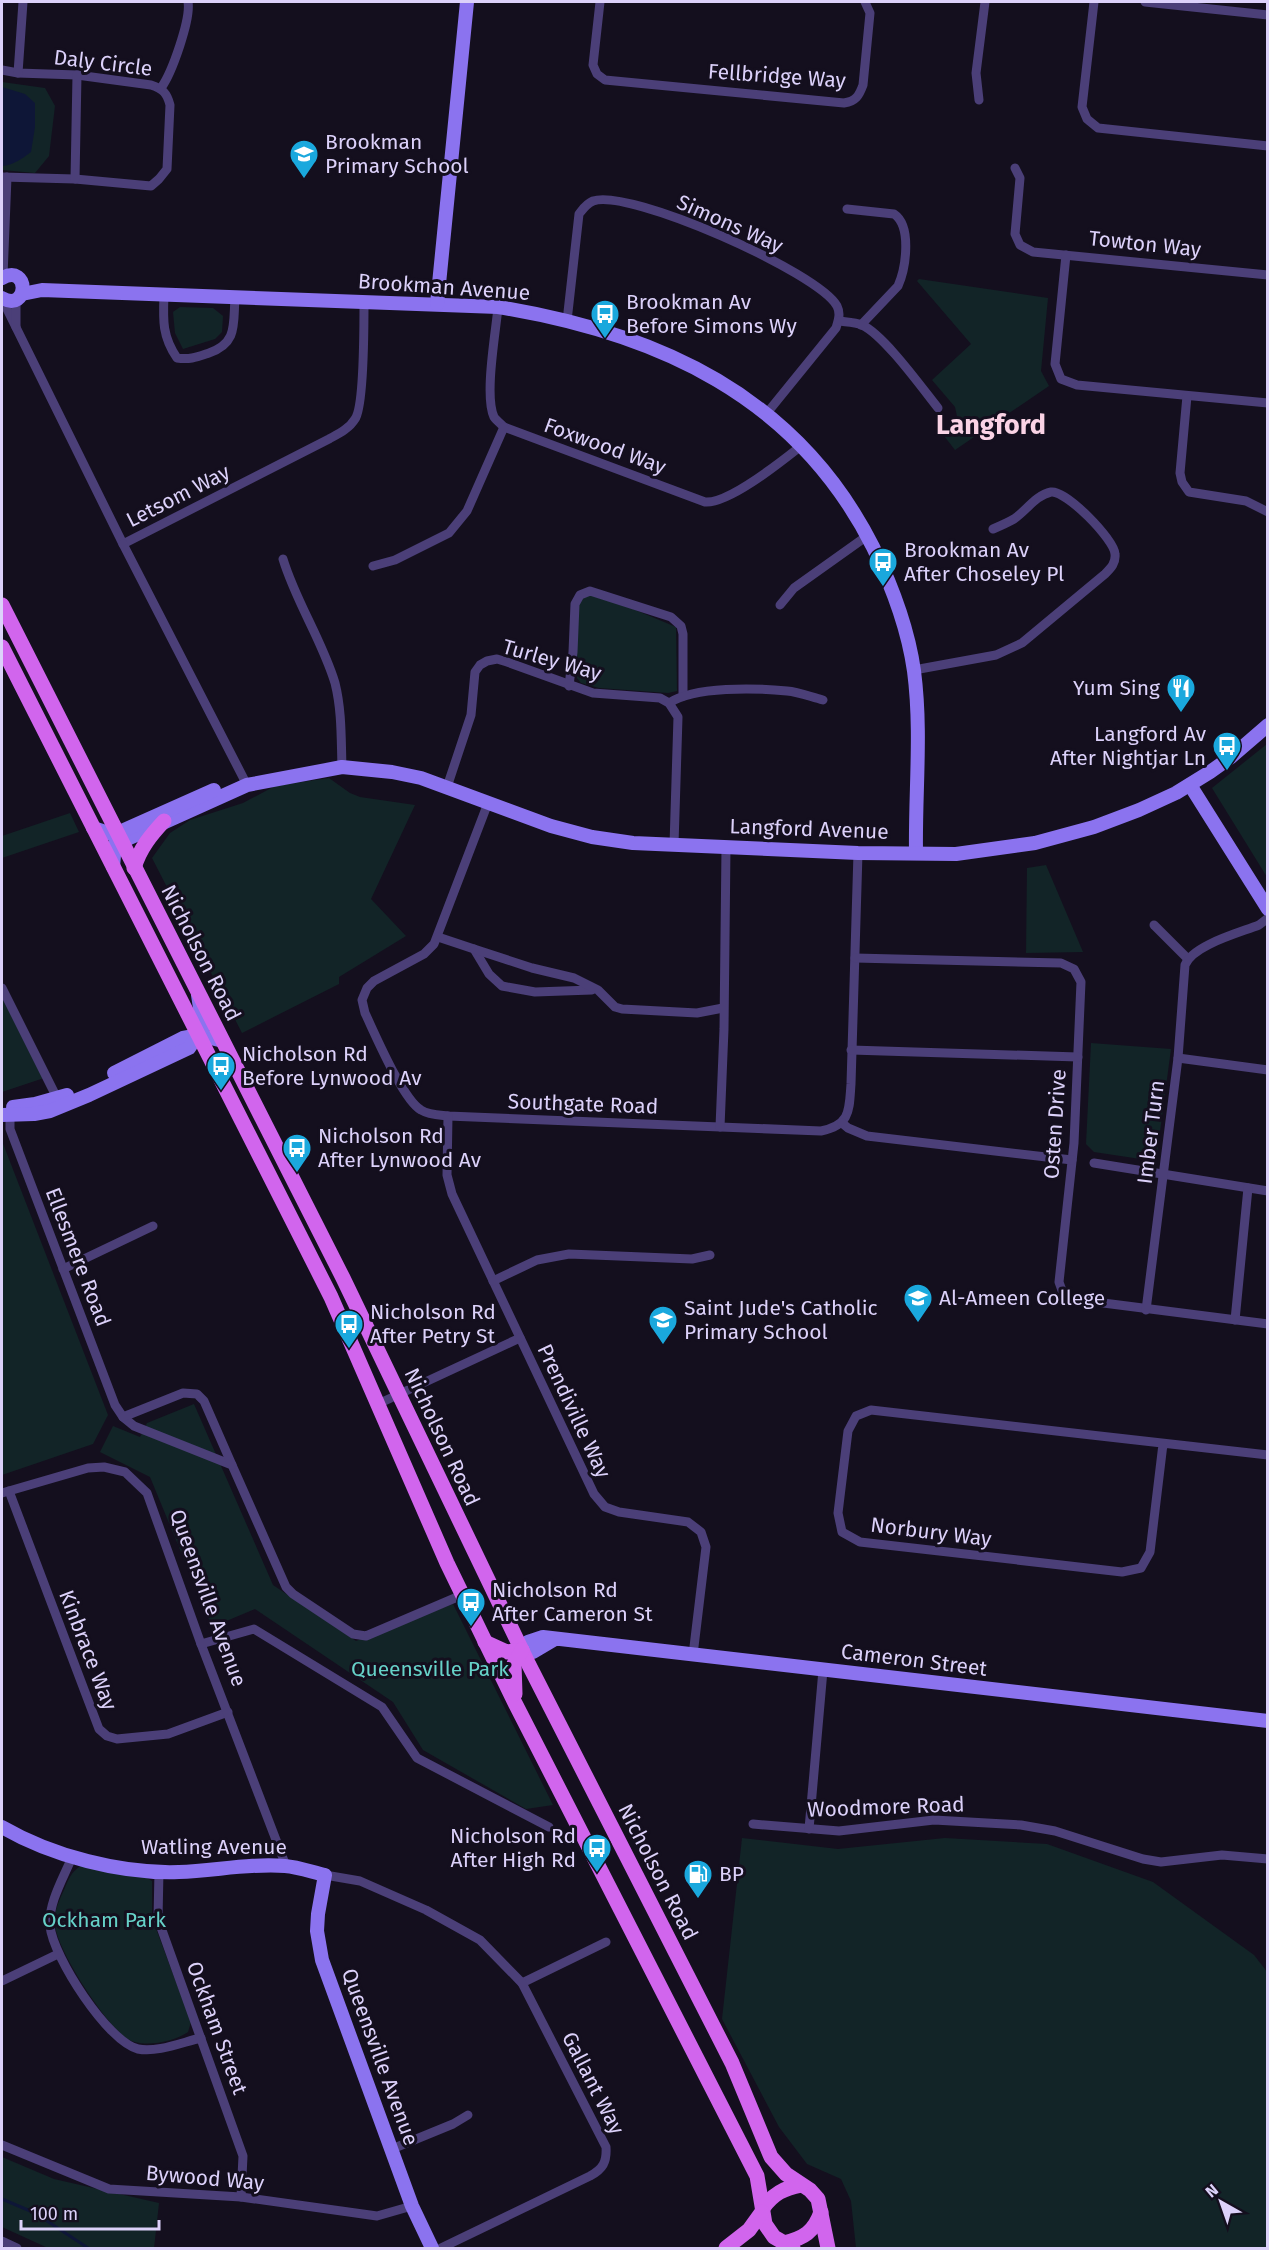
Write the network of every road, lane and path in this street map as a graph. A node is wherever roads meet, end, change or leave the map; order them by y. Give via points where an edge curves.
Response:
1 (23, 2) edge
2 (188, 2) edge
3 (467, 2) edge
4 (600, 2) edge
5 (865, 2) edge
6 (985, 2) edge
7 (1094, 2) edge
8 (1145, 2) edge
9 (1268, 15) edge
10 (2, 70) edge
11 (18, 73) junction
12 (77, 75) junction
13 (161, 88) junction
14 (979, 100) dead end
15 (1268, 146) edge
16 (1015, 168) dead end
17 (4, 177) edge
18 (75, 179) junction
19 (847, 208) dead end
20 (1066, 255) junction
21 (1268, 275) edge
22 (13, 284) edge
23 (164, 294) junction
24 (2, 298) edge
25 (235, 298) junction
26 (364, 302) junction
27 (436, 304) junction
28 (498, 307) junction
29 (567, 321) junction
30 (839, 321) junction
31 (861, 325) junction
32 (16, 329) junction
33 (1187, 396) junction
34 (1268, 403) edge
35 (938, 408) dead end
36 (767, 413) junction
37 (504, 427) junction
38 (801, 446) junction
39 (1268, 512) edge
40 (993, 529) dead end
41 (867, 536) junction
42 (123, 544) junction
43 (283, 559) dead end
44 (374, 566) dead end
45 (2, 605) edge
46 (780, 605) dead end
47 (2, 646) edge
48 (914, 670) junction
49 (569, 686) junction
50 (684, 696) junction
51 (823, 700) dead end
52 (669, 703) junction
53 (1268, 725) edge
54 (335, 767) junction
55 (245, 782) junction
56 (1190, 785) junction
57 (447, 787) junction
58 (488, 803) junction
59 (164, 820) junction
60 (93, 828) junction
61 (119, 837) junction
62 (674, 845) junction
63 (726, 847) junction
64 (858, 853) junction
65 (916, 853) junction
66 (113, 867) junction
67 (134, 867) junction
68 (1268, 909) edge
69 (1268, 918) edge
70 (1154, 925) dead end
71 (438, 937) junction
72 (474, 950) junction
73 (855, 958) junction
74 (1188, 959) junction
75 (2, 988) edge
76 (598, 990) junction
77 (197, 991) junction
78 (723, 1008) junction
79 (199, 1035) junction
80 (223, 1041) junction
81 (851, 1050) junction
82 (1078, 1057) junction
83 (1178, 1058) junction
84 (1268, 1070) edge
85 (60, 1103) junction
86 (6, 1111) edge
87 (448, 1116) junction
88 (843, 1123) junction
89 (720, 1127) junction
90 (1072, 1160) junction
91 (1094, 1163) dead end
92 (1164, 1173) junction
93 (1248, 1188) junction
94 (1268, 1191) edge
95 (153, 1226) dead end
96 (710, 1255) dead end
97 (63, 1269) junction
98 (493, 1281) junction
99 (1146, 1310) junction
100 (1236, 1320) junction
101 (1268, 1324) edge
102 (520, 1338) junction
103 (399, 1395) junction
104 (378, 1404) junction
105 (123, 1417) junction
106 (1163, 1444) junction
107 (1268, 1455) edge
108 (232, 1465) junction
109 (5, 1492) edge
110 (462, 1595) junction
111 (485, 1642) junction
112 (201, 1644) junction
113 (522, 1650) junction
114 (693, 1655) junction
115 (823, 1670) junction
116 (515, 1703) junction
117 (228, 1712) junction
118 (1268, 1721) edge
119 (753, 1824) dead end
120 (2, 1827) edge
121 (549, 1827) dead end
122 (808, 1829) junction
123 (72, 1857) junction
124 (1268, 1858) edge
125 (286, 1866) junction
126 (159, 1871) junction
127 (326, 1875) junction
128 (606, 1942) dead end
129 (58, 1954) junction
130 (2, 1981) edge
131 (522, 1983) junction
132 (201, 2038) junction
133 (468, 2115) dead end
134 (2, 2145) edge
135 (392, 2149) junction
136 (801, 2185) junction
137 (241, 2197) junction
138 (412, 2206) junction
139 (763, 2210) junction
140 (821, 2212) junction
141 (2, 2241) edge
142 (786, 2244) edge
143 (17, 2248) edge
144 (432, 2248) edge
145 (441, 2248) edge
146 (726, 2248) edge
147 (767, 2248) edge
148 (828, 2248) edge

1 - 11 street
2 - 13 street via 189,15
3 - 27 street
4 - 5 street, Fellbridge Way via 593,64 605,80 844,103 860,95 863,85 870,13
6 - 14 street via 976,73
7 - 15 street via 1082,107 1087,119 1098,128
8 - 9 street
10 - 11 street, Daly Circle
11 - 12 street, Daly Circle
12 - 13 street, Daly Circle
12 - 18 street
13 - 18 street, Daly Circle via 170,105 167,169 159,179 151,186
16 - 20 street via 1020,178 1014,234 1020,245 1033,252
17 - 18 street, Daly Circle
17 - 22 street, Letsom Way via 5,250
19 - 31 street via 894,214 904,229 906,260 902,278
20 - 21 street, Towton Way
20 - 33 street, Towton Way via 1054,364 1060,379 1077,386
22 - 23 street, Brookman Avenue via 42,290
22 - 24 street, Brookman Avenue via 11,301
22 - 32 street, Letsom Way
23 - 25 street, Brookman Avenue
23 - 25 street via 167,343 177,358 190,360 228,343 233,333
24 - 32 street, Letsom Way
25 - 26 street, Brookman Avenue
26 - 27 street, Brookman Avenue
26 - 42 street, Letsom Way via 360,399 357,417 348,428
27 - 28 street, Brookman Avenue
28 - 29 street, Brookman Avenue
28 - 37 street via 491,402 494,418
29 - 30 street, Simons Way via 579,214 593,201 603,200 674,218 755,251 830,298 839,312
29 - 36 street, Brookman Avenue via 677,358 727,385
30 - 31 street
30 - 36 street
31 - 35 street via 888,348
32 - 42 street, Letsom Way
33 - 34 street, Towton Way
33 - 39 street via 1182,482 1189,492 1246,501
36 - 38 street, Brookman Avenue
37 - 38 street, Foxwood Way via 705,502 734,493
37 - 44 street via 467,511 448,533
38 - 41 street, Brookman Avenue via 830,478
40 - 48 street via 1015,518 1040,497 1057,492 1072,501 1108,539 1115,560 1105,574 1022,644 996,656
41 - 46 street via 794,588
41 - 48 street, Brookman Avenue via 899,608
42 - 55 street
43 - 54 street via 335,684 341,714
45 - 61 main road, Nicholson Road
47 - 60 main road, Nicholson Road
48 - 65 street, Brookman Avenue via 919,747
49 - 50 street via 575,604 580,595 590,591 671,617 681,626
49 - 52 street, Turley Way via 593,693 660,698
49 - 57 street, Turley Way via 497,659 480,665 473,680 471,715
50 - 51 street via 697,692 788,691
50 - 52 street
52 - 62 street via 678,717
53 - 56 street, Langford Avenue
54 - 55 street, Langford Avenue via 309,765 268,771
54 - 57 street, Langford Avenue via 392,772
55 - 59 street, Langford Avenue
55 - 61 street, Langford Avenue via 147,818 122,831
56 - 65 street, Langford Avenue via 1112,820 1035,843 956,854
56 - 68 street
57 - 58 street, Langford Avenue
58 - 62 street, Langford Avenue via 592,837
58 - 71 street, Southgate Road
59 - 61 street, Langford Avenue via 127,839
59 - 67 main road via 138,854
60 - 61 street
60 - 66 main road, Nicholson Road
61 - 66 street
61 - 67 main road, Nicholson Road
62 - 63 street, Langford Avenue
63 - 64 street, Langford Avenue
63 - 78 street
64 - 65 street, Langford Avenue
64 - 73 street
66 - 79 main road, Nicholson Road
67 - 77 main road, Nicholson Road
69 - 74 street via 1197,950
70 - 74 street
71 - 72 street
71 - 87 street, Southgate Road via 424,954 374,981 362,1000 411,1101 428,1114
72 - 76 street via 574,978
72 - 76 street via 502,986 535,992
73 - 81 street
73 - 82 street, Osten Drive via 1060,963 1074,969 1081,982
74 - 83 street, Imber Turn
75 - 85 street
76 - 78 street via 622,1009 697,1013
77 - 79 street via 203,1027
77 - 80 main road, Nicholson Road
78 - 89 street
79 - 80 street
79 - 85 street via 189,1048
79 - 104 main road, Nicholson Road via 331,1297
80 - 103 main road, Nicholson Road
81 - 82 street
81 - 88 street via 849,1108
82 - 90 street, Osten Drive
83 - 84 street
83 - 92 street, Imber Turn
85 - 86 street via 34,1114
86 - 97 street, Ellesmere Road
87 - 89 street, Southgate Road
87 - 98 street, Prendiville Way via 447,1175 452,1194
88 - 89 street, Southgate Road via 821,1131
88 - 90 street via 867,1136
90 - 99 street, Osten Drive via 1059,1282 1064,1296
91 - 92 street
92 - 93 street
92 - 99 street, Imber Turn
93 - 94 street
93 - 100 street
95 - 97 street
96 - 98 street via 692,1259 569,1254 537,1260
97 - 105 street, Ellesmere Road
98 - 102 street, Prendiville Way
99 - 100 street, Osten Drive
100 - 101 street, Osten Drive
102 - 103 street
102 - 114 street, Prendiville Way via 594,1494 605,1507 688,1522 702,1532 706,1547
103 - 104 street
103 - 113 main road, Nicholson Road
104 - 110 main road, Nicholson Road
105 - 108 street via 134,1426
105 - 108 street via 183,1393 197,1394 204,1401
106 - 106 street, Norbury Way via 871,1410 856,1416 848,1431 838,1513 842,1532 860,1542 1122,1572 1142,1568 1150,1552
106 - 107 street, Norbury Way
108 - 110 street via 286,1587 353,1634 366,1636
109 - 112 street, Queensville Avenue via 88,1468 115,1468 132,1477 147,1493
109 - 117 street, Kinbrace Way via 99,1729 117,1739 168,1734
110 - 111 main road, Nicholson Road
111 - 113 main road via 507,1652
111 - 116 main road, Nicholson Road
112 - 117 street, Queensville Avenue
112 - 121 street via 254,1629 382,1707 417,1758
113 - 114 street, Cameron Street via 533,1652 555,1639
113 - 116 main road via 514,1664
113 - 136 main road, Nicholson Road via 732,2063 764,2145 777,2166
114 - 115 street, Cameron Street
115 - 118 street, Cameron Street
115 - 122 street
116 - 139 main road, Nicholson Road via 757,2176
117 - 125 street, Queensville Avenue
119 - 122 street, Woodmore Road
120 - 123 street, Watling Avenue
122 - 124 street, Woodmore Road via 839,1831 934,1820 1010,1824 1055,1831 1161,1862 1222,1855
123 - 126 street, Watling Avenue
123 - 129 street via 52,1908 50,1926
125 - 126 street, Watling Avenue
125 - 127 street, Watling Avenue
126 - 132 street, Ockham Street via 158,1919
127 - 131 street, Watling Avenue via 360,1881 426,1910 480,1940
127 - 135 street, Queensville Avenue via 317,1923 322,1960
128 - 131 street
129 - 130 street
129 - 132 street via 81,1994 126,2043 139,2049 157,2048
131 - 145 street, Gallant Way via 606,2146 604,2165 602,2170
132 - 137 street, Ockham Street via 243,2156
133 - 135 street
134 - 137 street, Bywood Way via 109,2189
135 - 138 street, Queensville Avenue
136 - 139 main road via 774,2194
136 - 140 main road, Nicholson Road via 815,2195
137 - 138 street, Bywood Way via 377,2216
138 - 144 street, Queensville Avenue
139 - 142 main road, Nicholson Road via 769,2232
139 - 146 main road via 749,2230
140 - 142 main road via 813,2229
140 - 148 main road, Nicholson Road
141 - 143 street
142 - 147 main road

